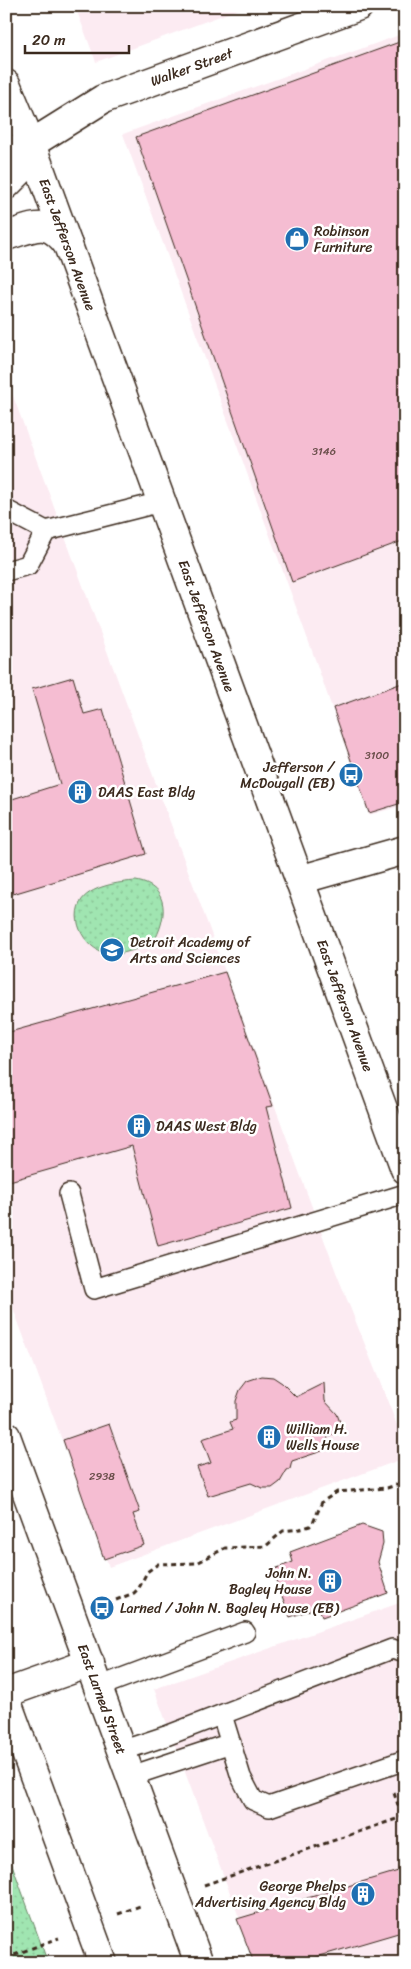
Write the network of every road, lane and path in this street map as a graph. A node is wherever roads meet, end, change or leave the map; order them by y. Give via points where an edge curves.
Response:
1 (359, 6) edge
2 (6, 84) edge
3 (31, 144) junction
4 (6, 153) edge
5 (6, 185) edge
6 (6, 236) edge
7 (68, 245) junction
8 (161, 502) junction
9 (6, 510) edge
10 (46, 531) junction
11 (6, 571) edge
12 (405, 850) edge
13 (299, 880) junction
14 (405, 1169) edge
15 (69, 1194) dead end
16 (405, 1194) edge
17 (6, 1436) edge
18 (405, 1482) edge
19 (116, 1600) dead end
20 (245, 1632) dead end
21 (405, 1653) edge
22 (94, 1675) junction
23 (6, 1693) edge
24 (6, 1699) edge
25 (222, 1715) junction
26 (231, 1743) junction
27 (120, 1751) junction
28 (405, 1760) edge
29 (131, 1776) junction
30 (405, 1816) edge
31 (220, 1880) dead end
32 (146, 1904) dead end
33 (117, 1915) dead end
34 (62, 1937) dead end
35 (6, 1958) edge
36 (103, 1963) edge
37 (199, 1963) edge

1 - 3 street, Walker Street via 102,99
2 - 3 street, East Jefferson Avenue
3 - 4 street, Walker Street
3 - 5 street via 22,169
3 - 7 street, East Jefferson Avenue
6 - 7 street via 41,226 55,231
7 - 8 street, East Jefferson Avenue
8 - 10 lane
8 - 13 street, East Jefferson Avenue
9 - 10 lane
10 - 11 lane via 28,565
12 - 13 street
13 - 14 street, East Jefferson Avenue
15 - 16 lane via 94,1288
17 - 22 street, East Larned Street
18 - 19 path via 374,1490 337,1492 322,1502 310,1526 283,1531 261,1547 225,1548 197,1563 158,1564 147,1572 134,1593
20 - 22 lane
21 - 25 lane via 392,1649
22 - 23 street
22 - 27 street, East Larned Street
24 - 36 street
25 - 26 lane
25 - 27 lane
26 - 28 lane via 241,1777 253,1800 269,1807
26 - 29 lane
27 - 29 street, East Larned Street
29 - 37 street, East Larned Street
30 - 31 path
32 - 33 path
34 - 35 path

